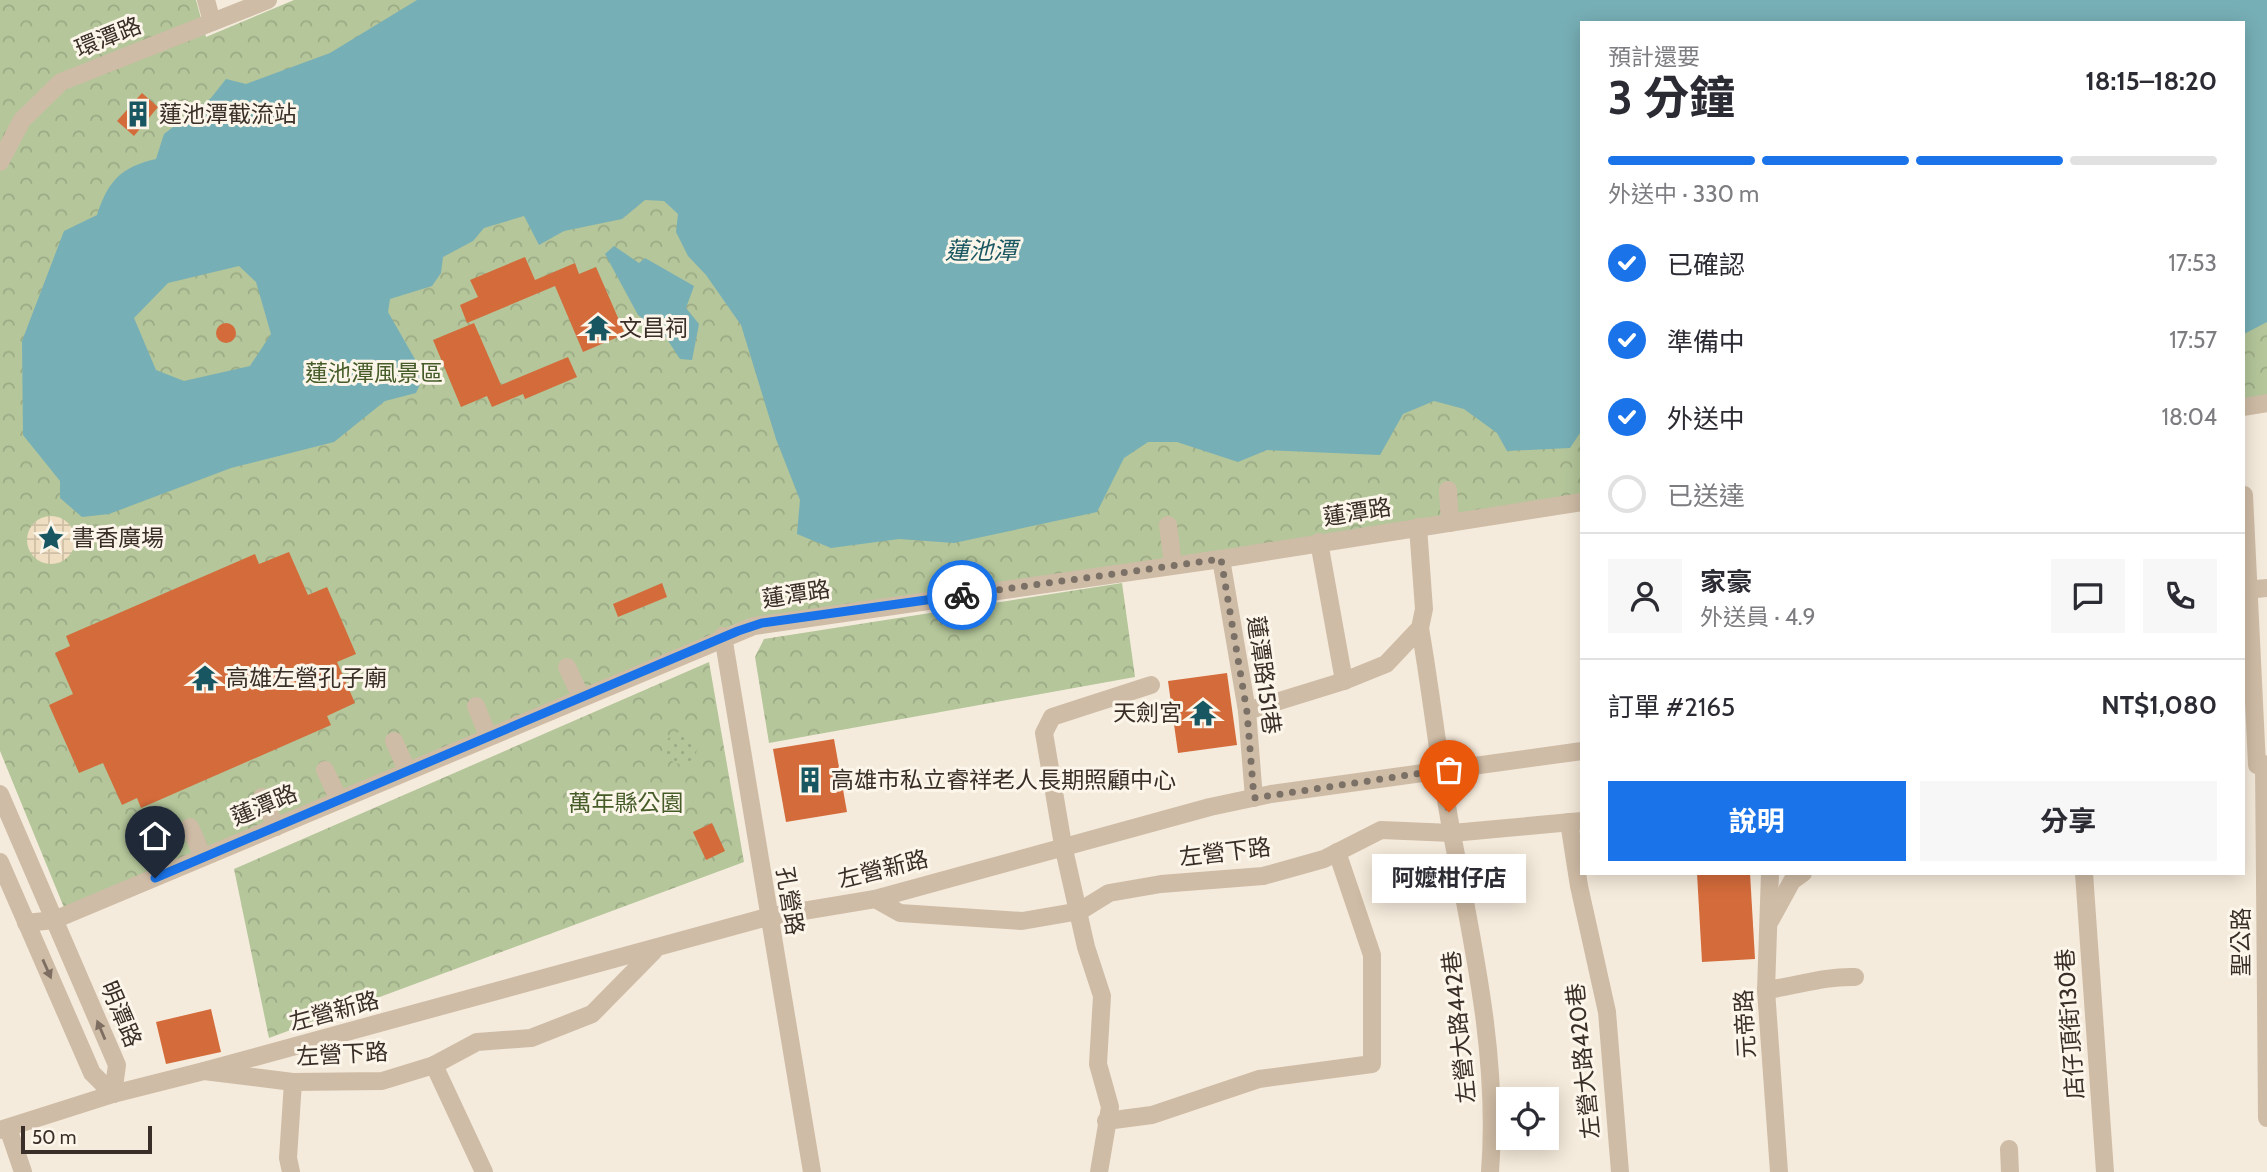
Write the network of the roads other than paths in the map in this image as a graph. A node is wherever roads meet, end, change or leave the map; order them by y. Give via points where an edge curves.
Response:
1 (206, 0) edge
2 (268, 0) edge
3 (212, 22) junction
4 (0, 162) edge
5 (2267, 403) edge
6 (2245, 407) edge
7 (1448, 490) dead end
8 (1580, 502) edge
9 (1450, 523) junction
10 (1168, 525) dead end
11 (1418, 527) junction
12 (1319, 542) junction
13 (2245, 542) edge
14 (1221, 559) junction
15 (1173, 565) junction
16 (2267, 588) edge
17 (2246, 590) junction
18 (1420, 628) junction
19 (723, 636) junction
20 (567, 667) dead end
21 (1344, 681) junction
22 (1152, 685) dead end
23 (581, 697) junction
24 (475, 706) dead end
25 (1247, 712) junction
26 (488, 736) junction
27 (394, 741) dead end
28 (1580, 751) edge
29 (2258, 765) edge
30 (325, 770) dead end
31 (407, 770) junction
32 (1442, 770) junction
33 (0, 794) edge
34 (262, 797) dead end
35 (1254, 798) junction
36 (339, 800) junction
37 (1575, 822) edge
38 (190, 827) dead end
39 (276, 827) junction
40 (1452, 833) junction
41 (1063, 845) junction
42 (1338, 852) junction
43 (203, 857) junction
44 (0, 862) edge
45 (1770, 875) edge
46 (1800, 875) edge
47 (2084, 875) edge
48 (875, 899) junction
49 (1080, 911) junction
50 (767, 917) junction
51 (54, 920) junction
52 (26, 923) junction
53 (1769, 924) junction
54 (656, 949) junction
55 (1855, 977) dead end
56 (1766, 990) junction
57 (434, 1065) junction
58 (204, 1071) junction
59 (293, 1082) junction
60 (113, 1094) junction
61 (2267, 1118) edge
62 (1106, 1121) junction
63 (4, 1129) edge
64 (2008, 1149) dead end
65 (23, 1172) edge
66 (291, 1172) edge
67 (484, 1172) edge
68 (812, 1172) edge
69 (1098, 1172) edge
70 (1490, 1172) edge
71 (1620, 1172) edge
72 (1779, 1172) edge
73 (2010, 1172) edge
74 (2105, 1172) edge

1 - 3 street
2 - 3 street, 環潭路
3 - 4 street, 環潭路 via 61,82 22,120
5 - 6 street
7 - 9 street
8 - 9 street, 蓮潭路
9 - 11 street, 蓮潭路
10 - 15 street
11 - 12 street, 蓮潭路
11 - 18 street, 左營大路442巷 via 1424,609
12 - 14 street, 蓮潭路
12 - 21 street
13 - 17 street, 聖公路
14 - 15 street, 蓮潭路
14 - 25 street, 蓮潭路151巷
15 - 19 street, 蓮潭路 via 762,623
16 - 17 street
17 - 29 street, 聖公路
18 - 21 street via 1385,664
18 - 32 street, 左營大路442巷
19 - 23 street, 蓮潭路
19 - 50 street, 孔營路
20 - 23 street
21 - 25 street
22 - 41 street via 1052,717 1044,733
23 - 26 street, 蓮潭路
24 - 26 street
25 - 35 street, 蓮潭路151巷
26 - 31 street, 蓮潭路
27 - 31 street
28 - 32 street, 左營新路
29 - 61 street, 聖公路
30 - 36 street
31 - 36 street, 蓮潭路
32 - 35 street, 左營新路
32 - 40 street, 左營大路442巷
33 - 51 street, 明潭路
34 - 39 street
35 - 41 street, 左營新路
36 - 39 street, 蓮潭路
37 - 40 street, 左營下路
37 - 71 street, 左營大路420巷 via 1579,886 1607,1012
38 - 43 street
39 - 43 street, 蓮潭路
40 - 42 street, 左營下路 via 1381,831
40 - 70 street, 左營大路442巷 via 1474,940 1493,1084
41 - 48 street, 左營新路
41 - 49 street
42 - 49 street, 左營下路 via 1264,876 1109,893
42 - 62 street via 1372,955 1372,1064 1259,1079 1152,1115
43 - 51 street, 蓮潭路
44 - 52 street
45 - 53 street, 元帝路
46 - 53 street via 1792,881
47 - 74 street, 店仔頂街130巷
48 - 49 street, 左營下路 via 900,913 1022,921
48 - 50 street, 左營新路
49 - 62 street via 1102,996 1098,1064 1110,1107
50 - 54 street, 左營新路
50 - 68 street, 孔營路
51 - 52 street, 蓮潭路
60 -> 51 street, 明潭路 via 117,1065
52 -> 60 street via 92,1073
53 - 56 street, 元帝路
54 - 57 street, 左營下路 via 592,1014 531,1038 477,1042
54 - 58 street, 左營新路
55 - 56 street via 1822,978
56 - 72 street, 元帝路
57 - 59 street, 左營下路 via 382,1081
57 - 67 street
58 - 59 street, 左營下路
58 - 60 street, 左營下路
59 - 66 street
60 - 63 street, 左營下路
62 - 69 street
63 - 65 street
64 - 73 street

